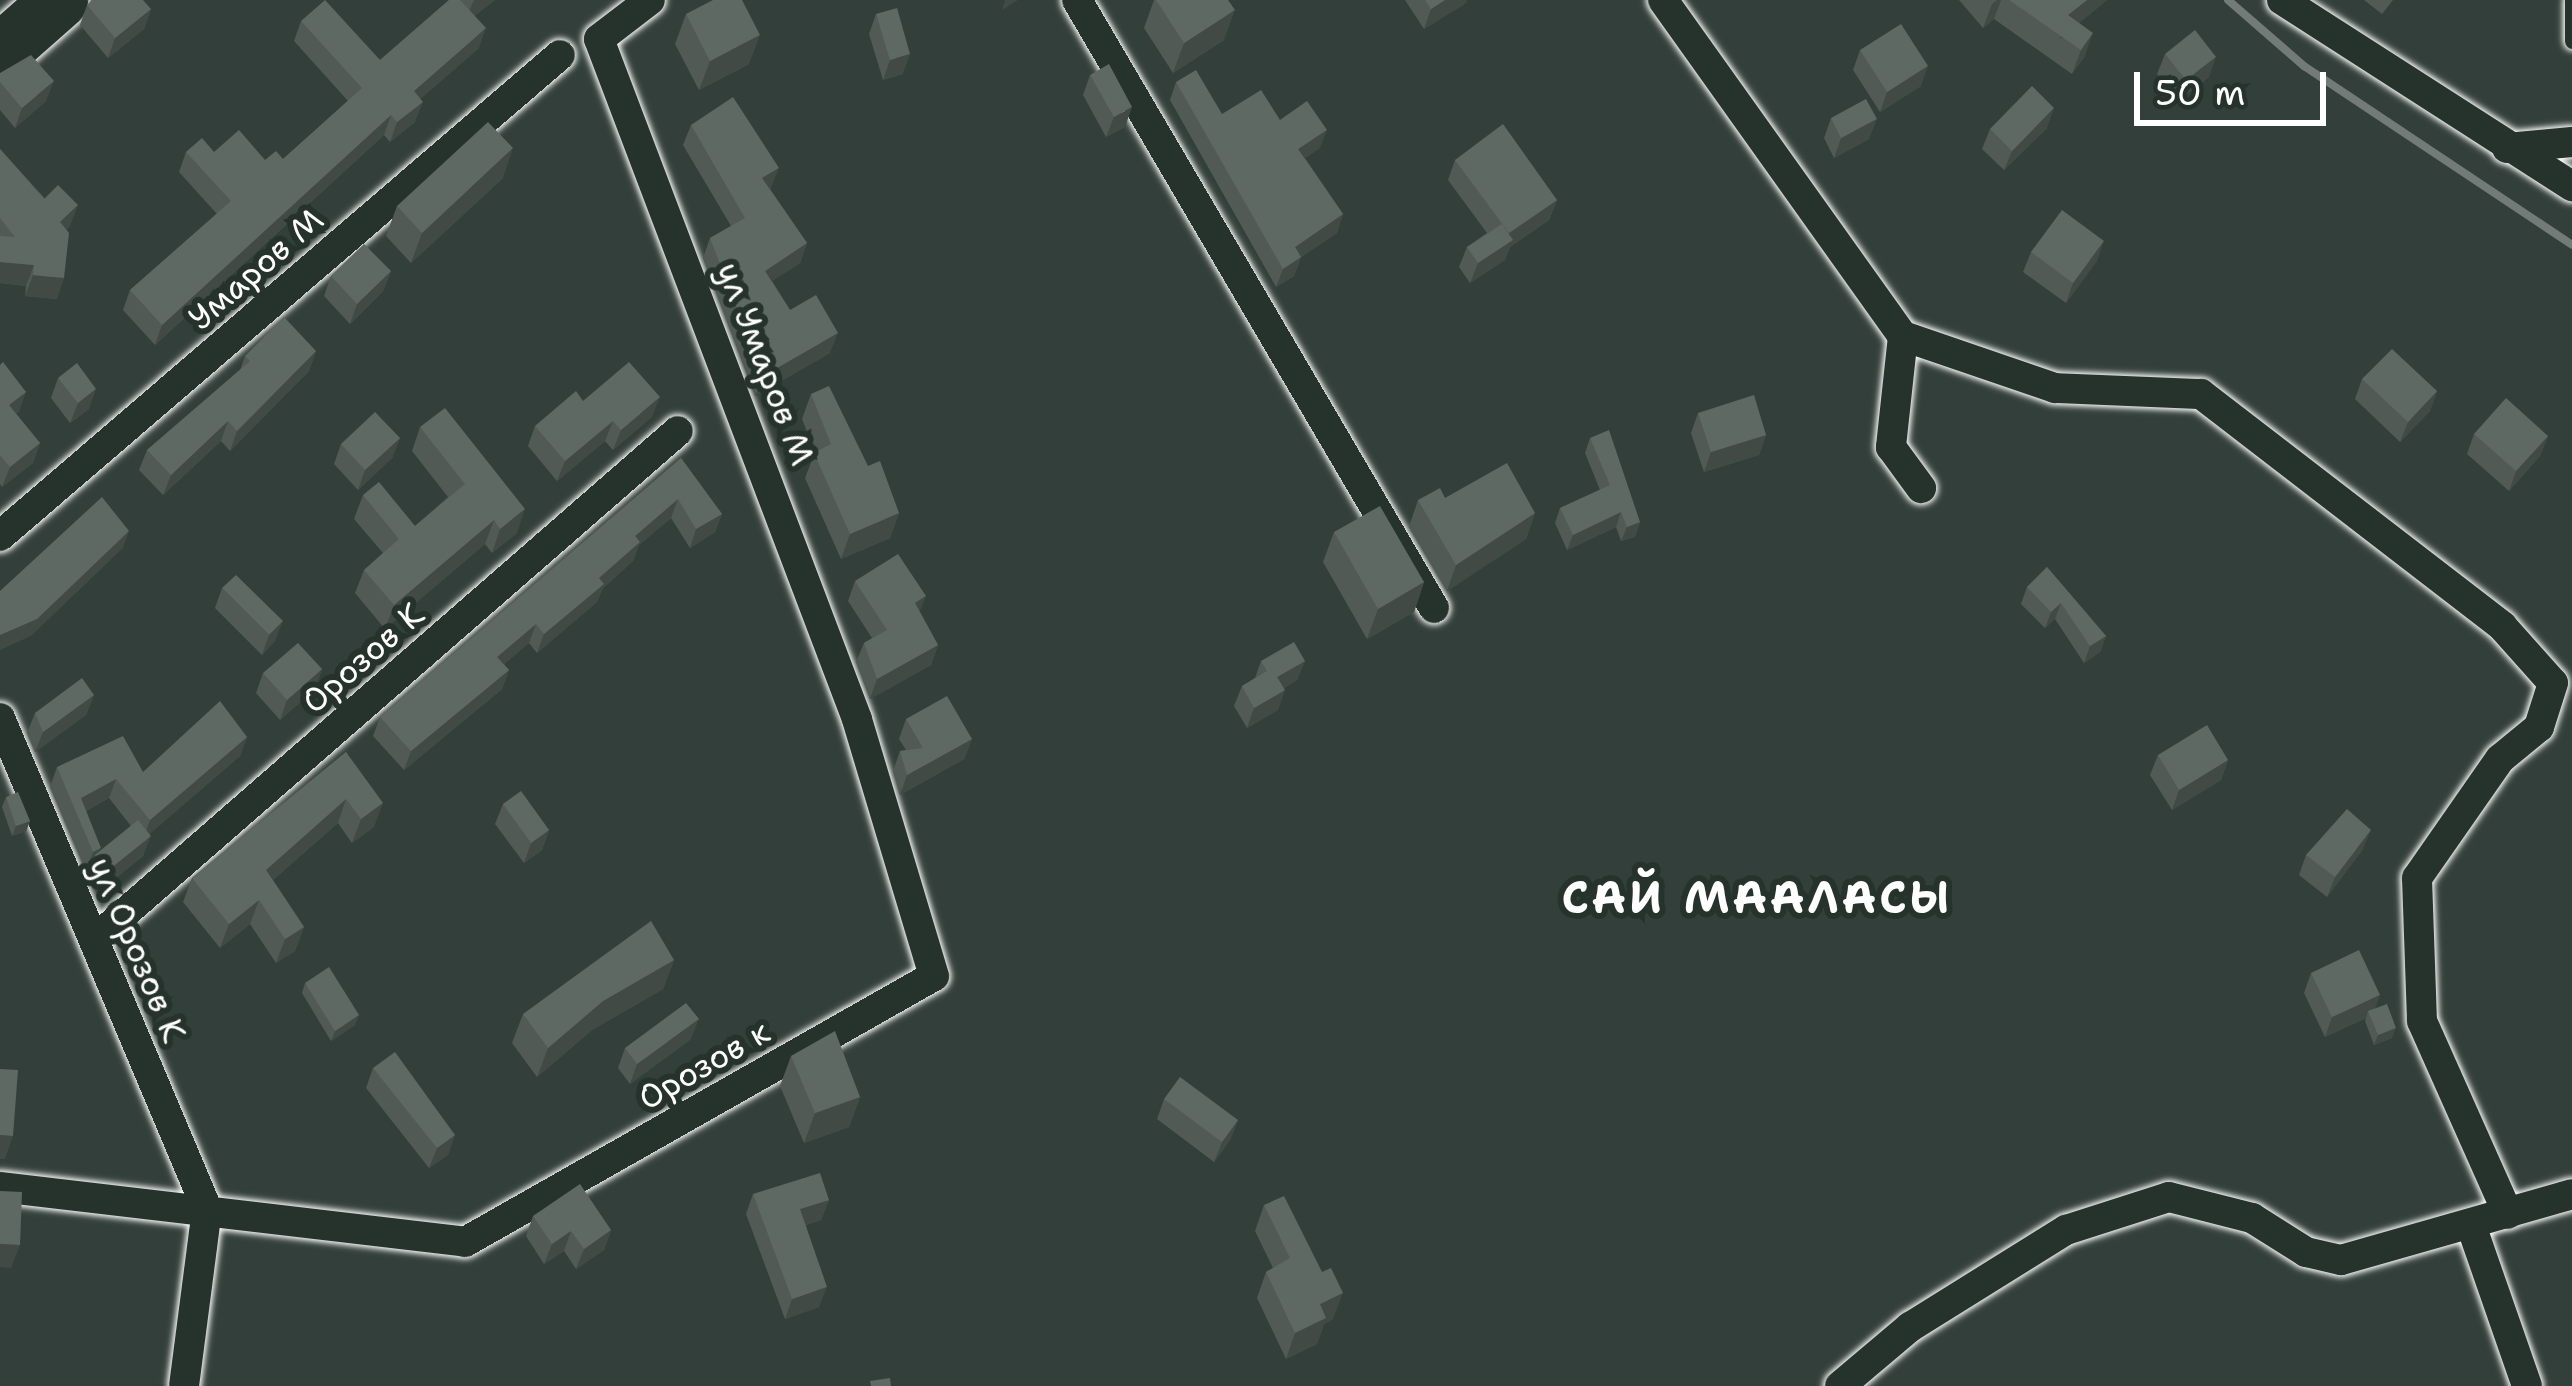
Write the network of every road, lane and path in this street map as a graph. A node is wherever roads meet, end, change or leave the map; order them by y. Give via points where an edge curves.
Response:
1 (59, 0) edge
2 (650, 0) edge
3 (1077, 0) edge
4 (1663, 0) edge
5 (2282, 0) edge
6 (2572, 0) edge
7 (2572, 41) edge
8 (0, 52) edge
9 (560, 56) dead end
10 (2572, 142) edge
11 (2507, 148) junction
12 (2572, 186) edge
13 (1903, 336) junction
14 (678, 431) dead end
15 (1921, 488) dead end
16 (0, 536) edge
17 (1435, 608) dead end
18 (0, 718) edge
19 (857, 719) joint
20 (95, 939) junction
21 (0, 1186) edge
22 (2572, 1193) edge
23 (208, 1209) junction
24 (2508, 1214) junction
25 (2471, 1226) junction
26 (184, 1386) edge
27 (1840, 1386) edge
28 (2527, 1386) edge

1 - 8 highway
2 - 19 street, ул Умаров М via 599,39
3 - 17 street
4 - 13 street
5 - 11 street
6 - 7 lane
9 - 16 street, Умаров М
10 - 11 street
11 - 12 street
13 - 15 street via 1891,447
13 - 24 street via 2055,388 2201,394 2502,626 2553,682 2539,728 2500,759 2417,878 2422,1021
14 - 20 street, Орозов К
18 - 20 street, ул Орозов К
19 - 23 street, Орозов к via 934,976 465,1242
20 - 23 street, ул Орозов К
21 - 23 street
22 - 24 street
23 - 26 street
24 - 25 street
25 - 27 street via 2341,1260 2306,1252 2252,1218 2169,1197 2066,1231 1910,1328
25 - 28 street

